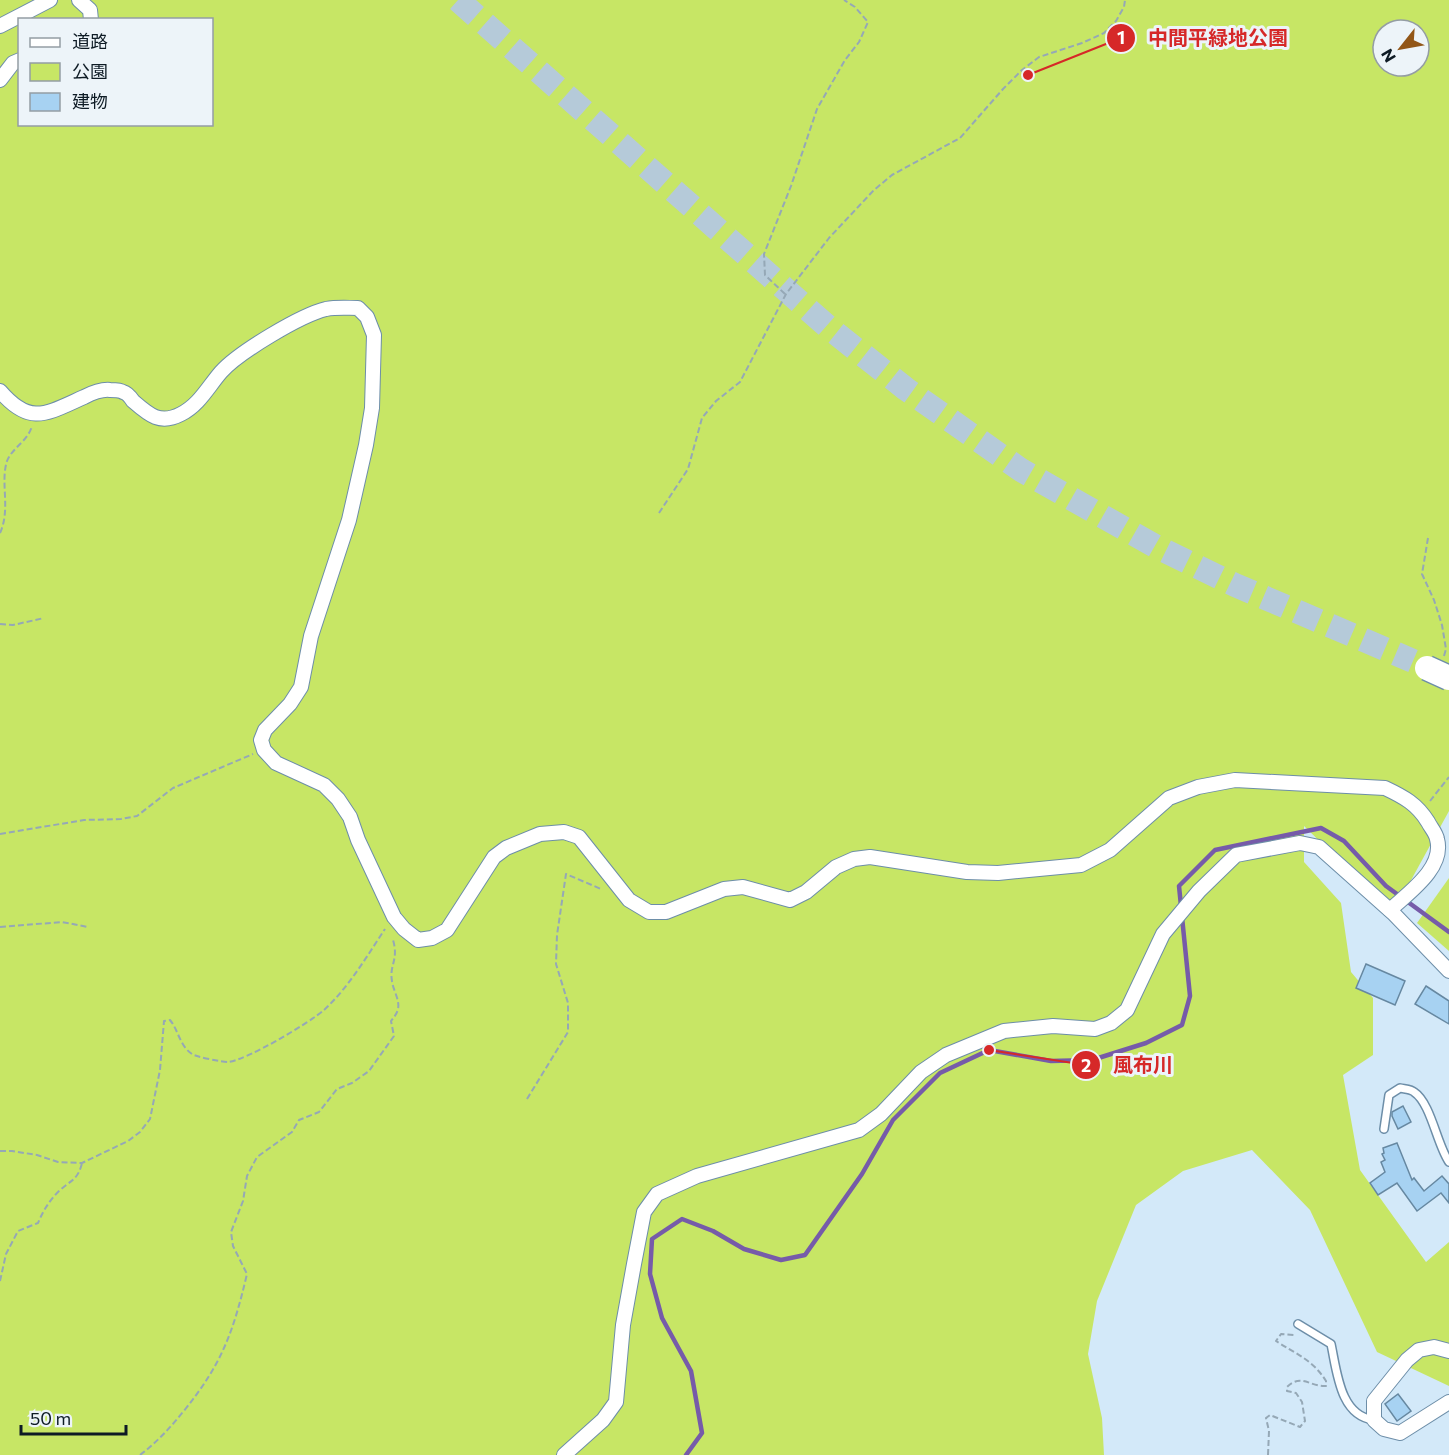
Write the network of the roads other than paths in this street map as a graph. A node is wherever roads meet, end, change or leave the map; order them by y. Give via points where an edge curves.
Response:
1 (50, 0) edge
2 (79, 0) edge
3 (91, 18) edge
4 (0, 26) edge
5 (18, 61) edge
6 (0, 80) edge
7 (0, 391) edge
8 (1390, 910) junction
9 (1449, 971) edge
10 (1384, 1129) dead end
11 (1449, 1162) edge
12 (1299, 1324) dead end
13 (1449, 1351) edge
14 (1449, 1402) edge
15 (1374, 1420) junction
16 (564, 1455) edge

1 - 4 street
2 - 3 street via 90,10
5 - 6 street
7 - 8 street via 22,411 36,415 107,390 124,392 155,418 168,420 200,400 222,371 240,356 303,319 338,307 358,308 367,317 374,335 372,408 349,520 311,636 301,687 261,740 276,763 324,785 338,799 350,817 390,922 418,940 447,930 494,857 540,834 564,831 579,837 629,900 649,912 666,912 724,889 743,887 790,900 836,867 870,856 967,872 1081,865 1110,850 1169,798 1235,780 1385,788 1408,798 1437,837 1439,851 1420,882
8 - 9 street
8 - 16 street via 1319,847 1300,843 1236,855 1163,934 1127,1010 1110,1023 1095,1029 1053,1026 1004,1031 946,1055 921,1072 881,1114 859,1130 697,1176 657,1194 644,1212 622,1324 616,1402 603,1420
10 - 11 lane via 1389,1095 1400,1088 1414,1092 1428,1111
12 - 15 lane via 1330,1344 1349,1407 1362,1418
13 - 15 street via 1434,1347 1419,1350 1407,1360 1374,1401
14 - 15 street via 1400,1433 1384,1429

